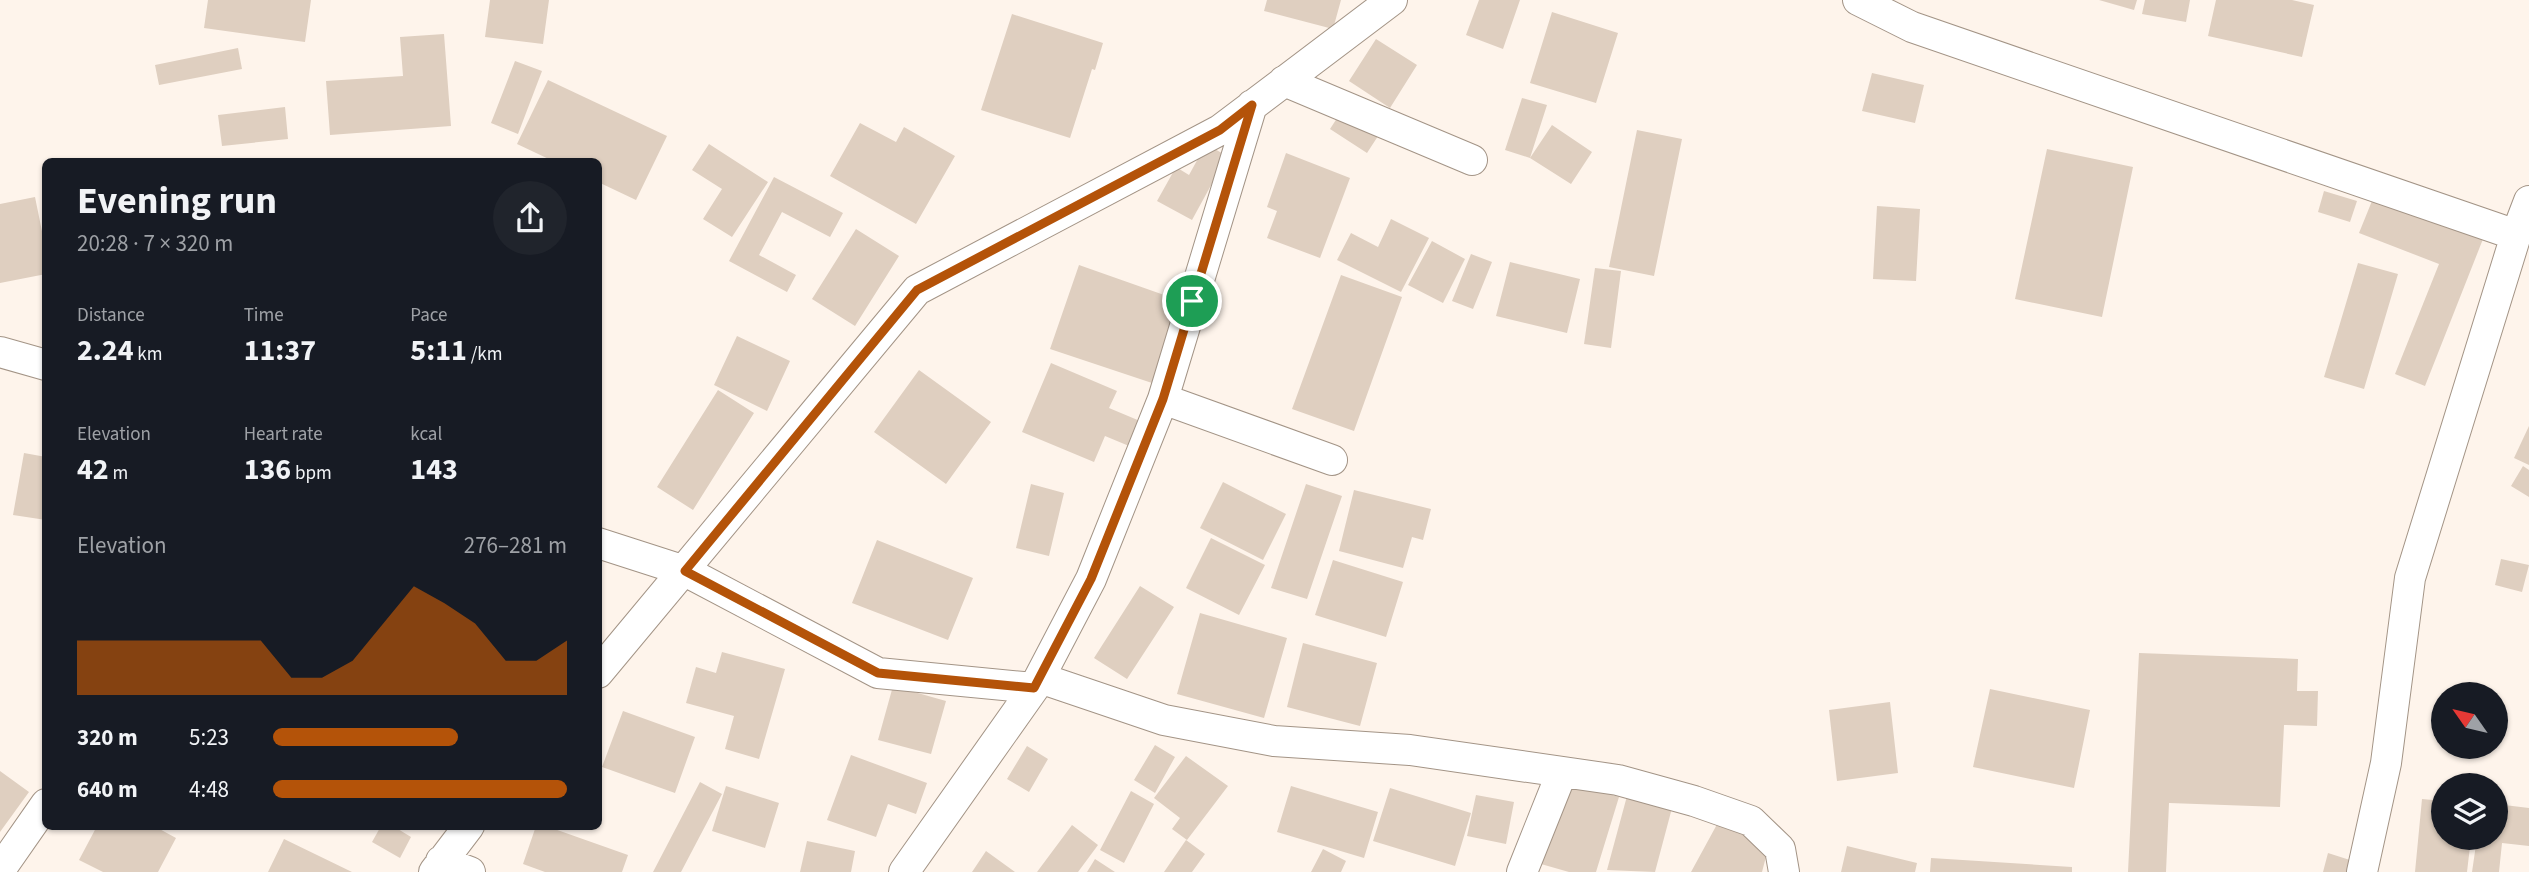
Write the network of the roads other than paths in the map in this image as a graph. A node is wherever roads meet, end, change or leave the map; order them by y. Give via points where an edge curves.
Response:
1 (1392, 0) edge
2 (1858, 0) edge
3 (1284, 81) junction
4 (1252, 105) junction
5 (1472, 160) dead end
6 (2529, 201) edge
7 (2516, 234) junction
8 (0, 352) edge
9 (42, 364) edge
10 (1163, 399) junction
11 (1332, 460) dead end
12 (602, 543) edge
13 (685, 571) junction
14 (602, 668) edge
15 (1037, 683) junction
16 (1562, 772) junction
17 (42, 810) edge
18 (466, 830) edge
19 (437, 867) edge
20 (0, 870) edge
21 (470, 872) edge
22 (904, 872) edge
23 (1522, 872) edge
24 (1784, 872) edge
25 (2362, 872) edge

1 - 3 street
2 - 7 street via 1912,27
3 - 4 street
3 - 5 street
4 - 10 street
4 - 13 street via 1220,130 917,290
6 - 7 street
7 - 25 street via 2410,578 2386,763
8 - 9 street
10 - 11 street
10 - 15 street via 1091,579
12 - 13 street
13 - 14 street
13 - 15 street via 878,673
15 - 16 street via 1164,720 1274,741 1410,750
15 - 22 street
16 - 23 street
16 - 24 street via 1618,780 1751,821 1780,849
17 - 20 street
18 - 19 street
19 - 21 street

